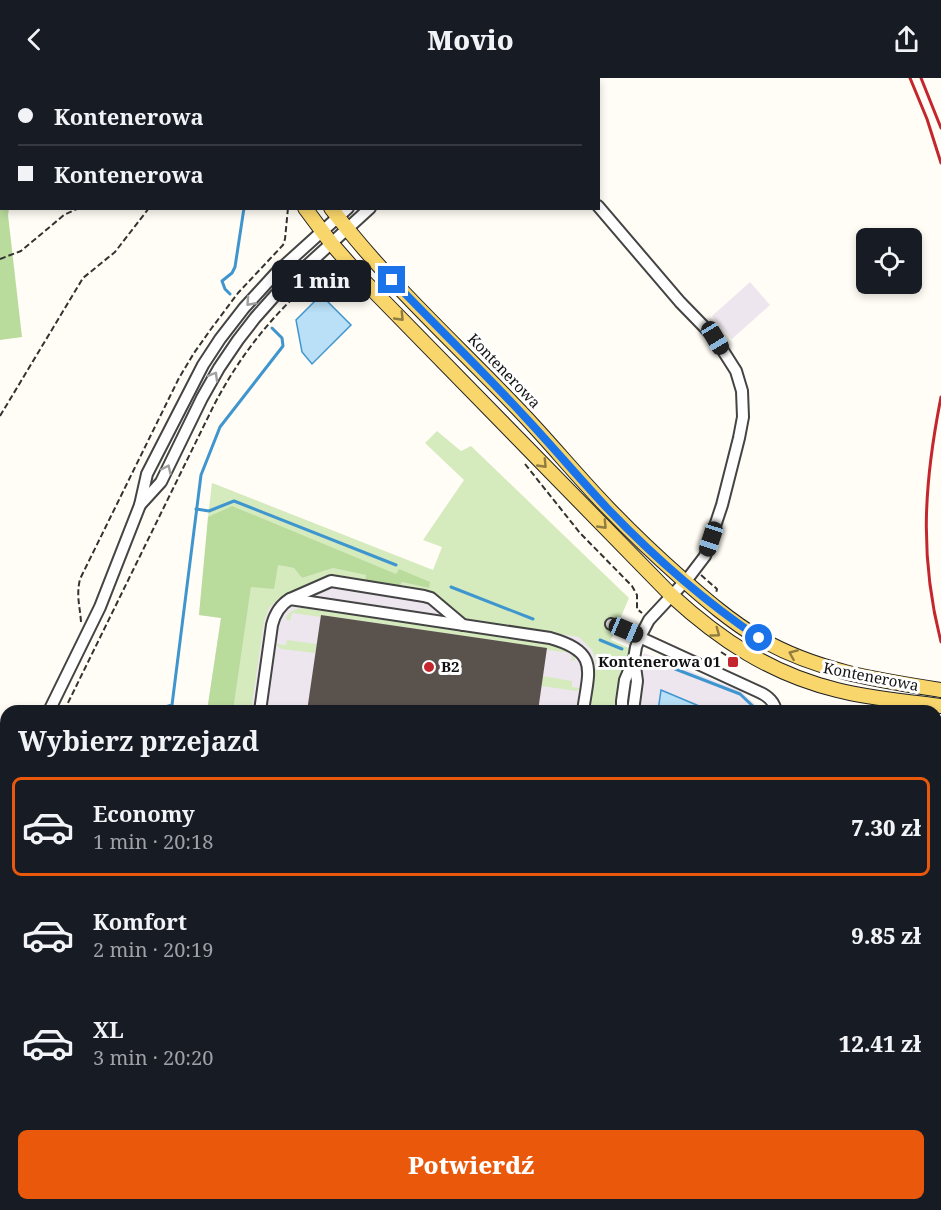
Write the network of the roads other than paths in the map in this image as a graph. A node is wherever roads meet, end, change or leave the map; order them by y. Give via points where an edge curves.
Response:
1 (600, 208) edge
2 (306, 210) edge
3 (368, 210) edge
4 (339, 212) edge
5 (347, 229) junction
6 (322, 232) junction
7 (331, 243) junction
8 (140, 505) junction
9 (685, 581) junction
10 (671, 595) junction
11 (290, 599) junction
12 (611, 624) dead end
13 (464, 625) junction
14 (640, 637) junction
15 (634, 659) junction
16 (941, 690) edge
17 (52, 705) edge
18 (261, 705) edge
19 (584, 705) edge
20 (622, 705) edge
21 (634, 705) edge
22 (774, 705) edge
23 (904, 705) edge

1 - 9 street via 715,338 736,371 742,391 743,417 723,505 705,556
2 - 6 main road, Kontenerowa
3 - 5 street
4 - 5 main road, Kontenerowa
4 - 6 street
5 - 7 street
5 - 9 main road, Kontenerowa via 607,507
6 - 7 main road, Kontenerowa
6 -> 8 street via 276,273 220,339 147,474
8 -> 7 street via 161,482 202,398 238,340 279,291
7 -> 10 main road, Kontenerowa
8 - 17 street via 100,608
9 - 10 street
16 -> 9 main road, Kontenerowa via 868,678 786,651 731,619
10 - 14 street
10 -> 23 main road, Kontenerowa via 721,637 802,680
11 - 13 street
11 - 13 street via 331,581 431,598
11 - 18 street via 274,615
12 - 14 street
13 - 19 street via 550,638 574,647 586,660 588,671
14 - 15 street
14 - 22 street via 767,696
15 - 20 street
15 - 21 street via 637,681

